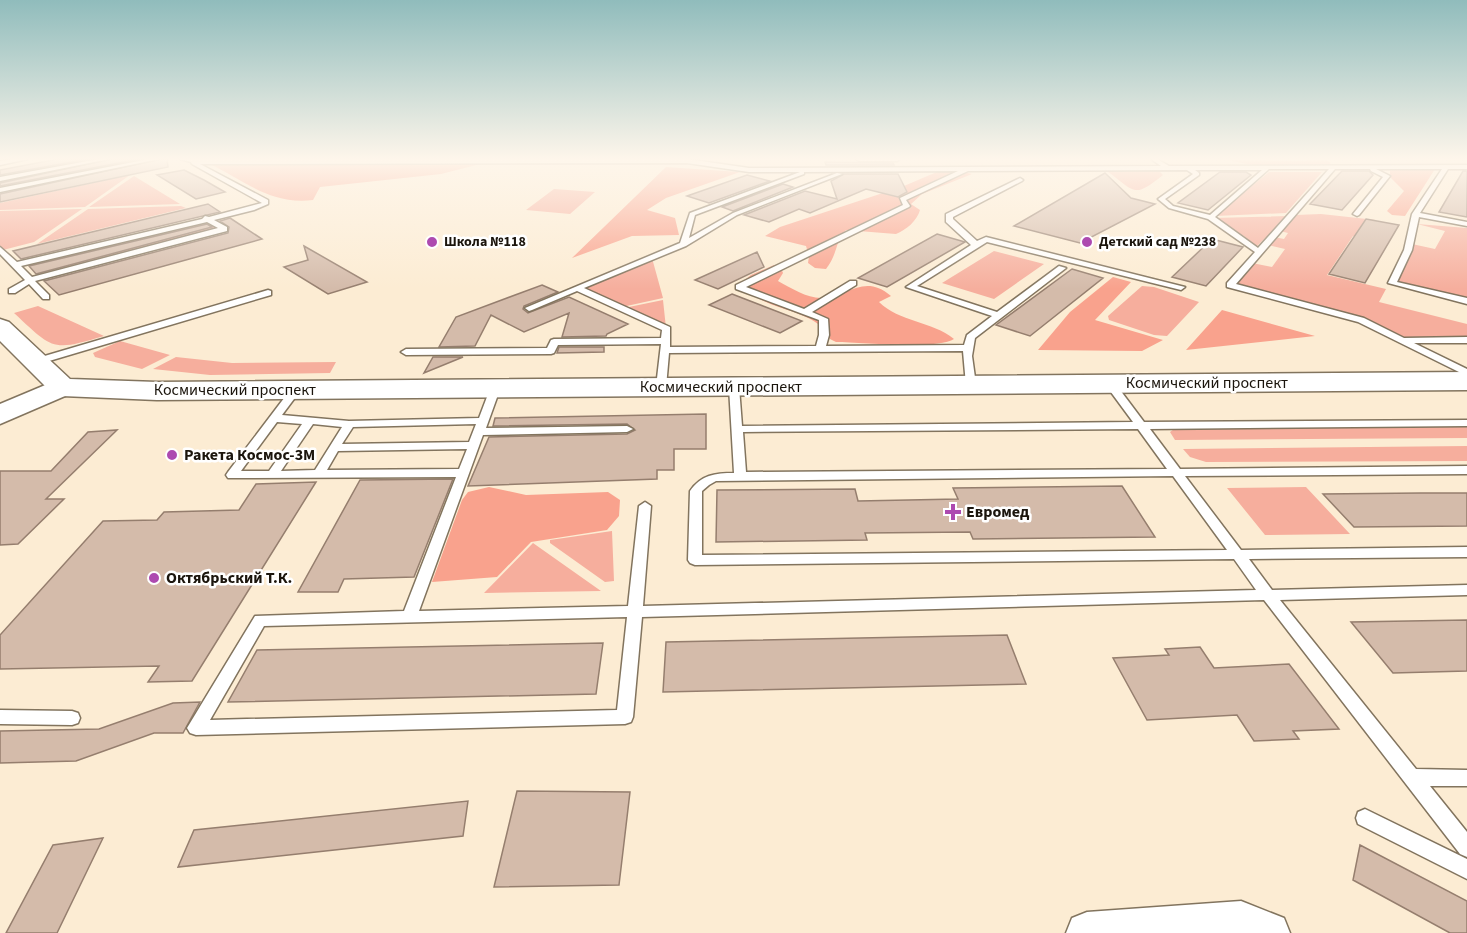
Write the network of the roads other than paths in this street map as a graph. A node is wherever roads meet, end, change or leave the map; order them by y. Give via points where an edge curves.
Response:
1 (264, 203) edge
2 (723, 203) edge
3 (764, 203) edge
4 (904, 203) edge
5 (976, 203) edge
6 (1166, 203) edge
7 (1228, 203) edge
8 (1303, 203) edge
9 (1366, 203) edge
10 (1423, 203) edge
11 (1357, 214) dead end
12 (1416, 214) junction
13 (1211, 217) junction
14 (205, 218) junction
15 (1467, 224) edge
16 (683, 244) junction
17 (976, 245) junction
18 (0, 249) edge
19 (1259, 252) junction
20 (15, 264) junction
21 (1062, 268) dead end
22 (30, 279) junction
23 (853, 284) dead end
24 (1181, 287) dead end
25 (577, 288) junction
26 (12, 291) dead end
27 (267, 293) dead end
28 (46, 297) dead end
29 (1467, 301) edge
30 (529, 308) dead end
31 (805, 312) junction
32 (997, 315) junction
33 (0, 327) edge
34 (1402, 340) junction
35 (1467, 340) edge
36 (665, 345) junction
37 (969, 348) junction
38 (820, 349) junction
39 (406, 352) dead end
40 (35, 362) junction
41 (1467, 373) edge
42 (1467, 381) edge
43 (1110, 384) junction
44 (971, 385) junction
45 (62, 387) junction
46 (661, 387) junction
47 (734, 387) junction
48 (495, 389) junction
49 (295, 391) junction
50 (0, 415) edge
51 (274, 418) junction
52 (309, 422) junction
53 (1467, 423) edge
54 (349, 424) junction
55 (1141, 426) junction
56 (627, 429) dead end
57 (737, 429) junction
58 (478, 432) junction
59 (334, 448) junction
60 (1467, 470) edge
61 (1176, 472) junction
62 (463, 473) junction
63 (273, 474) junction
64 (319, 474) junction
65 (740, 476) junction
66 (645, 506) dead end
67 (1467, 552) edge
68 (1237, 554) junction
69 (1467, 590) edge
70 (1268, 595) junction
71 (635, 611) junction
72 (408, 617) junction
73 (0, 717) edge
74 (72, 718) dead end
75 (1413, 777) junction
76 (1467, 778) edge
77 (1365, 818) dead end
78 (1467, 848) edge
79 (1467, 869) edge
80 (1087, 933) edge
81 (1269, 933) edge

1 - 14 lane via 252,209
2 - 16 lane via 692,214
3 - 16 lane via 735,214
4 - 31 lane via 906,206 738,287
5 - 17 lane via 948,219
6 - 13 lane
7 - 13 lane
8 - 19 lane
9 - 11 lane
10 - 12 lane
12 - 15 lane
12 - 29 lane via 1408,250 1392,283
13 - 19 lane
14 - 20 lane
14 - 22 lane via 224,229
16 - 25 lane
17 - 24 lane via 986,239
17 - 32 lane via 910,287
18 - 20 lane
19 - 34 lane via 1230,285 1361,320
20 - 22 lane
21 - 32 lane
22 - 26 lane
22 - 28 lane
23 - 31 lane
25 - 30 lane
25 - 36 lane via 667,328
27 - 40 lane
31 - 38 lane via 823,318
32 - 37 lane via 970,337
33 - 40 main road
34 - 35 lane
34 - 41 lane
36 - 38 lane
36 - 39 lane via 554,342 551,351
36 - 46 lane
37 - 38 lane
37 - 44 lane
40 - 45 main road
42 - 43 main road, Космический проспект
43 - 44 main road, Космический проспект
43 - 55 lane
44 - 47 main road, Космический проспект
45 - 49 main road, Космический проспект
45 - 50 main road
46 - 47 main road, Космический проспект
46 - 48 main road, Космический проспект
47 - 57 lane
48 - 49 main road, Космический проспект
48 - 58 lane
49 - 51 lane
51 - 52 lane
51 - 63 lane via 232,475
52 - 54 lane
52 - 63 lane
53 - 55 lane
54 - 58 lane
54 - 59 lane
55 - 57 lane
55 - 61 lane
56 - 58 lane
57 - 65 lane
58 - 59 lane
58 - 62 lane
59 - 64 lane
60 - 61 lane
61 - 65 lane
61 - 68 lane
62 - 64 lane
62 - 72 lane
63 - 64 lane
65 - 68 lane via 717,477 701,483 696,491 695,560
66 - 71 lane
67 - 68 lane
68 - 70 lane
69 - 70 lane
70 - 71 lane
70 - 75 lane
71 - 72 lane
71 - 72 lane via 626,717 195,728 260,620
73 - 74 lane
75 - 76 lane
75 - 78 lane
77 - 79 lane
80 - 81 street via 1241,922

